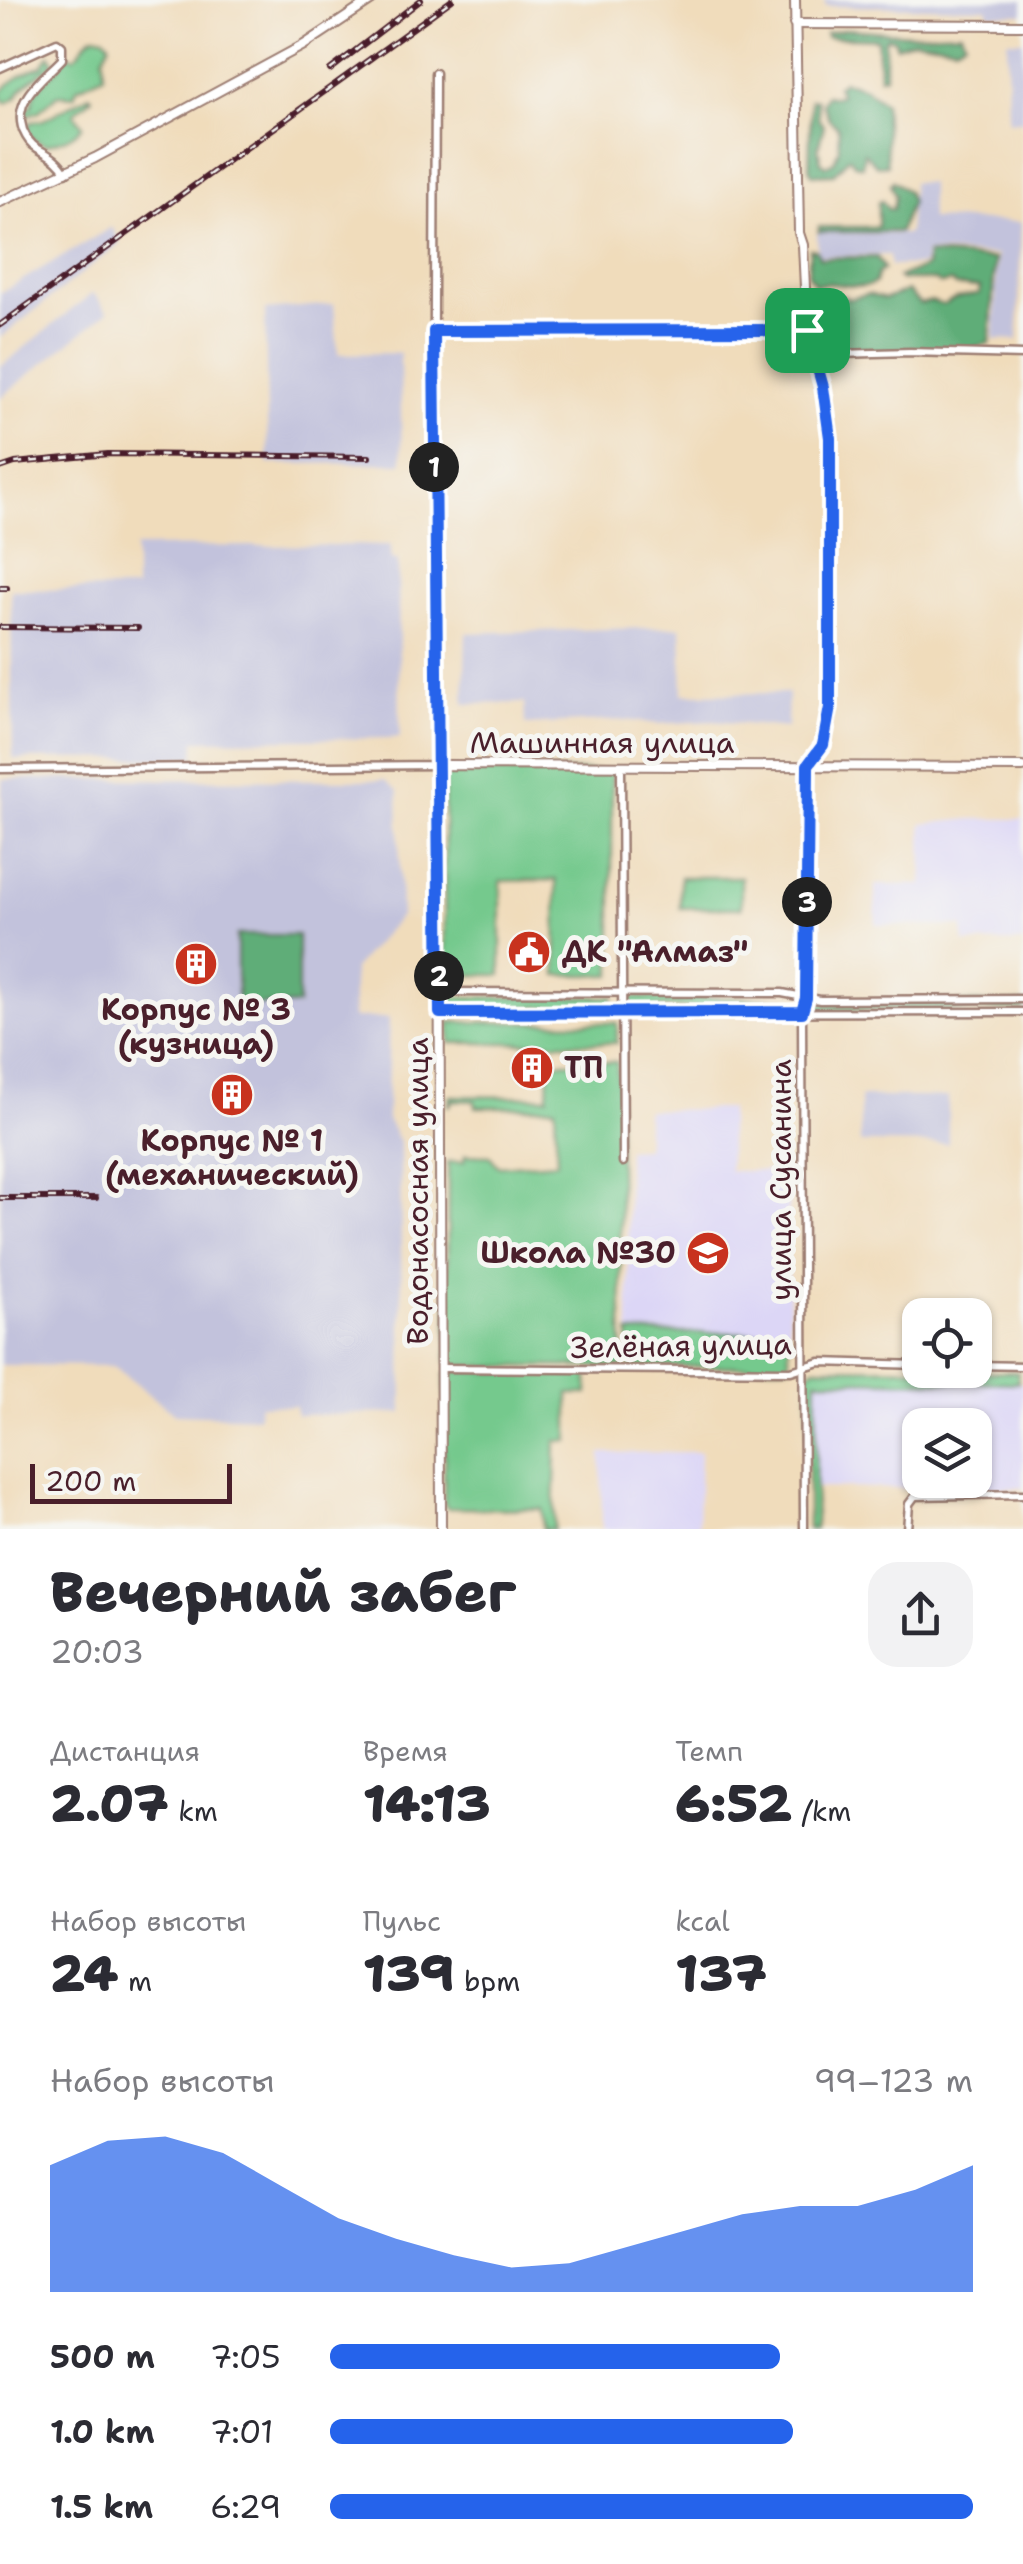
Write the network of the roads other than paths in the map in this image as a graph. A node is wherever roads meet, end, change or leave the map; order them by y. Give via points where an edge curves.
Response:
1 (372, 0) edge
2 (795, 0) edge
3 (794, 24) junction
4 (1023, 24) edge
5 (0, 68) edge
6 (435, 73) dead end
7 (66, 172) junction
8 (0, 202) edge
9 (807, 330) junction
10 (434, 331) junction
11 (1023, 355) edge
12 (815, 359) junction
13 (439, 764) junction
14 (808, 765) junction
15 (621, 767) junction
16 (1023, 767) edge
17 (0, 769) edge
18 (440, 992) junction
19 (622, 992) junction
20 (806, 998) junction
21 (1023, 999) edge
22 (622, 1012) junction
23 (802, 1012) junction
24 (1023, 1012) edge
25 (440, 1013) junction
26 (623, 1162) dead end
27 (902, 1364) edge
28 (992, 1365) edge
29 (1023, 1366) edge
30 (441, 1368) junction
31 (804, 1368) junction
32 (1023, 1494) edge
33 (441, 1529) edge
34 (804, 1529) edge
35 (907, 1529) edge

1 - 7 street via 304,45
2 - 3 street, улица Сусанина
3 - 4 street
3 - 9 street, улица Сусанина
5 - 7 street via 57,42 64,52 28,94 20,121 35,148
6 - 10 street, Водонасосная улица
7 - 8 street
9 - 10 street
9 - 12 street, улица Сусанина
10 - 13 street, Водонасосная улица
11 - 12 street via 910,352
12 - 14 street, улица Сусанина via 830,438 830,707 823,745
13 - 15 street, Машинная улица
13 - 17 street, Машинная улица
13 - 18 street, Водонасосная улица
14 - 15 street, Машинная улица
14 - 16 street, Машинная улица
14 - 20 street, улица Сусанина
15 - 19 street
18 - 19 street
18 - 25 street, Водонасосная улица
19 - 20 street
19 - 22 street
20 - 21 street
20 - 23 street, улица Сусанина
22 - 23 street
22 - 25 street
22 - 26 street
23 - 24 street
23 - 31 street, улица Сусанина
25 - 30 street, Водонасосная улица
27 - 31 street, Зелёная улица via 820,1362
28 - 29 street
30 - 31 street, Зелёная улица
30 - 33 street, Водонасосная улица
31 - 34 street, улица Сусанина
32 - 35 street via 911,1498

